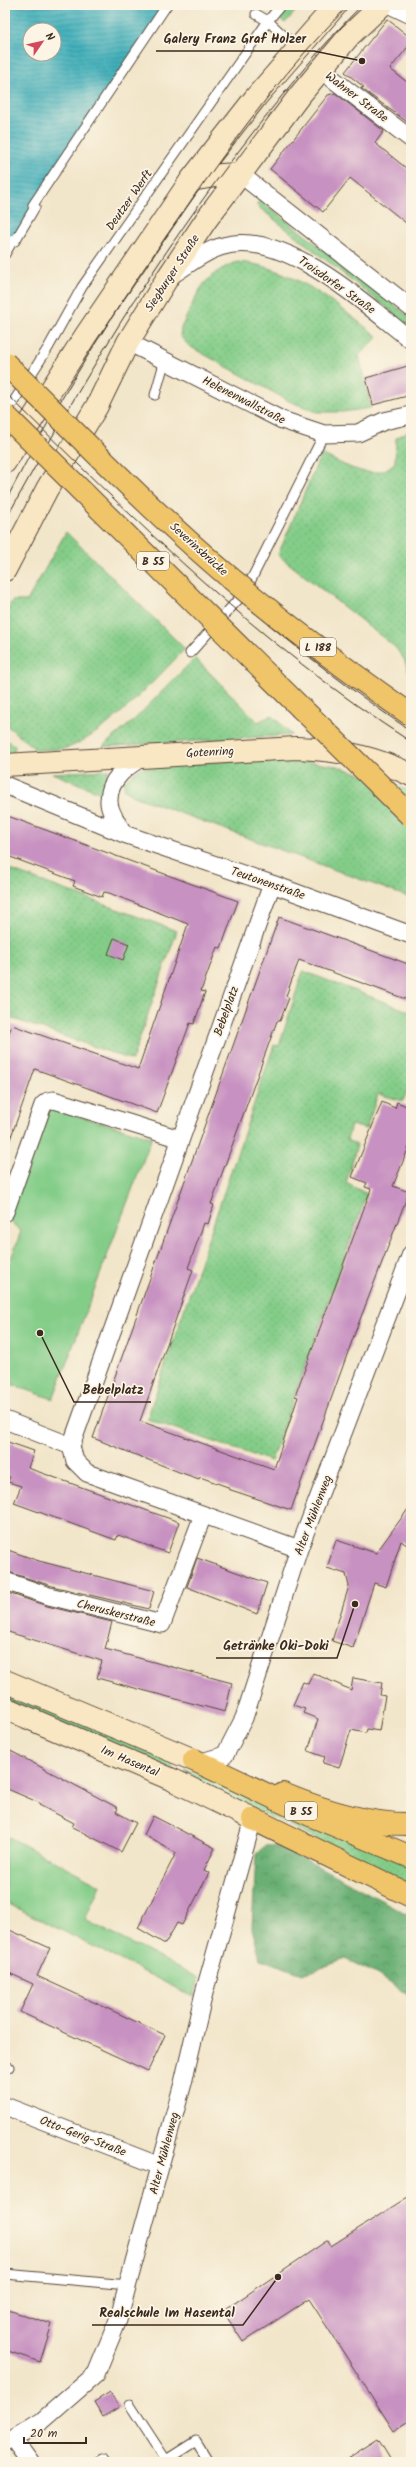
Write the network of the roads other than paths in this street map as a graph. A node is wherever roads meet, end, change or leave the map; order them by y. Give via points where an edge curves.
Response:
1 (167, 5) edge
2 (281, 5) edge
3 (336, 5) edge
4 (382, 5) edge
5 (390, 5) edge
6 (256, 14) dead end
7 (411, 15) edge
8 (268, 21) junction
9 (297, 48) junction
10 (321, 70) junction
11 (411, 139) edge
12 (240, 174) junction
13 (191, 180) junction
14 (5, 254) edge
15 (168, 277) junction
16 (411, 308) edge
17 (411, 340) edge
18 (128, 342) junction
19 (165, 360) junction
20 (5, 363) edge
21 (154, 395) dead end
22 (5, 415) edge
23 (411, 415) edge
24 (324, 434) junction
25 (5, 462) edge
26 (5, 570) edge
27 (190, 653) dead end
28 (411, 715) edge
29 (146, 755) junction
30 (5, 765) edge
31 (403, 771) edge
32 (5, 785) edge
33 (411, 816) edge
34 (124, 834) junction
35 (272, 884) junction
36 (411, 935) edge
37 (180, 1139) junction
38 (5, 1212) edge
39 (411, 1254) edge
40 (5, 1420) edge
41 (71, 1446) junction
42 (203, 1515) junction
43 (299, 1549) junction
44 (5, 1581) edge
45 (5, 1681) edge
46 (5, 1708) edge
47 (198, 1761) junction
48 (253, 1819) junction
49 (411, 1824) edge
50 (411, 1857) edge
51 (411, 1896) edge
52 (5, 2106) edge
53 (160, 2166) junction
54 (5, 2274) edge
55 (128, 2285) junction
56 (130, 2405) dead end
57 (9, 2440) edge
58 (164, 2461) edge
59 (30, 2462) edge
60 (97, 2462) edge
61 (104, 2462) edge
62 (210, 2462) edge

1 - 14 lane via 42,192
2 - 8 lane, Deutzer Werft
3 - 9 main road
4 - 10 main road, Siegburger Straße via 350,36
5 - 7 street
6 - 8 lane
8 - 9 lane
8 - 22 lane, Deutzer Werft via 82,287 48,348
9 - 13 main road
10 - 11 street, Wahner Straße
10 - 12 main road, Siegburger Straße
12 - 13 main road via 221,174
12 - 15 main road, Siegburger Straße
12 - 16 street
13 - 25 main road via 86,335
15 - 17 street, Troisdorfer Straße via 211,251 228,244 255,245 277,250 300,257
15 - 18 main road, Siegburger Straße
18 - 19 street, Helenenwallstraße
18 - 26 main road, Siegburger Straße via 97,406 47,489
19 - 21 lane
19 - 24 street, Helenenwallstraße via 282,420
20 - 28 main road, Severinsbrücke / L 188, bridge via 135,490 228,576 340,665
22 - 33 main road, B 55, bridge
23 - 24 street, Helenenwallstraße via 384,421 358,433
24 - 27 lane via 245,592
29 - 30 main road, Gotenring
29 - 31 main road, Gotenring via 316,748 338,751
29 - 34 street via 125,767 114,782 108,800
32 - 34 street, Teutonenstraße
34 - 35 street, Teutonenstraße
35 - 36 street, Teutonenstraße
35 - 37 street, Bebelplatz
37 - 38 street via 54,1100 48,1101 43,1105
37 - 41 street, Bebelplatz
39 - 43 street, Alter Mühlenweg
40 - 41 street
41 - 42 street via 75,1461 87,1473
42 - 43 street
42 - 44 street, Cheruskerstraße via 162,1624 49,1596
43 - 47 street, Alter Mühlenweg via 244,1718 225,1755
45 - 47 main road, B 55
46 - 48 main road, Im Hasental / B 55 via 173,1780
47 - 49 main road, B 55 via 286,1795 348,1815 393,1825
47 - 50 main road, B 55 via 310,1815
48 - 51 main road, B 55
48 - 53 street, Alter Mühlenweg via 204,1993
52 - 53 street, Otto-Gerig-Straße
53 - 55 street, Alter Mühlenweg
54 - 55 lane
55 - 57 street, Alter Mühlenweg via 118,2320 96,2374 42,2421
56 - 58 lane
57 - 59 street
58 - 62 lane via 196,2441
60 - 61 lane via 102,2459

